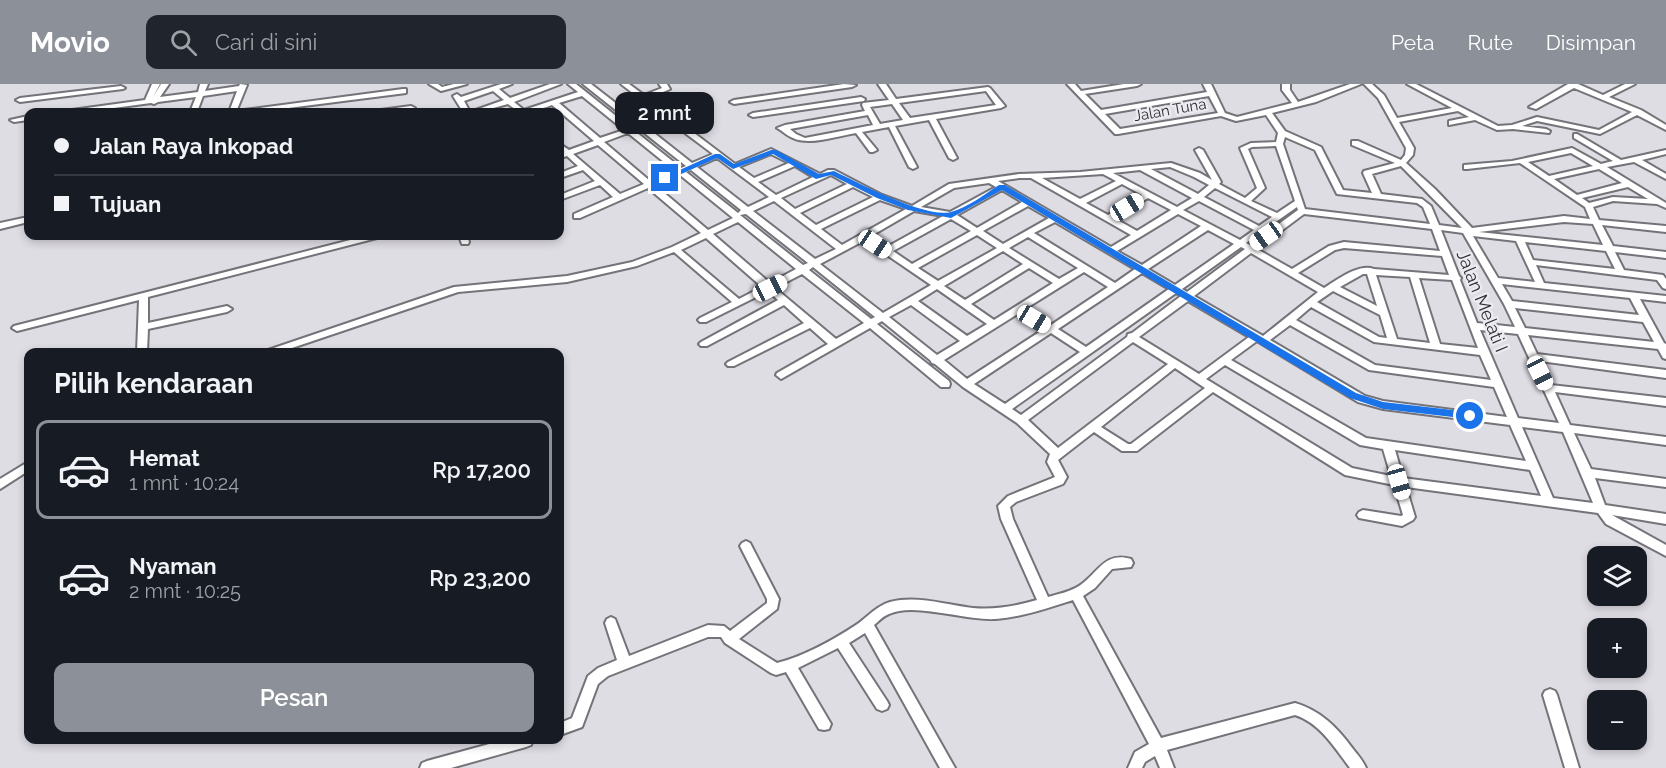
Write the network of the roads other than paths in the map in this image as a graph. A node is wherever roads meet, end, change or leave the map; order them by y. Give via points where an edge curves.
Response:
1 (156, 84) edge
2 (165, 84) edge
3 (204, 84) edge
4 (433, 84) edge
5 (463, 84) edge
6 (508, 84) edge
7 (557, 84) edge
8 (572, 84) edge
9 (587, 84) edge
10 (626, 84) edge
11 (663, 84) edge
12 (882, 84) edge
13 (1071, 84) edge
14 (1137, 84) edge
15 (1207, 84) edge
16 (1286, 84) edge
17 (1357, 84) edge
18 (1368, 84) edge
19 (1411, 84) edge
20 (1631, 84) edge
21 (856, 85) edge
22 (1573, 85) edge
23 (122, 86) edge
24 (243, 86) edge
25 (986, 86) edge
26 (452, 88) junction
27 (495, 89) junction
28 (403, 91) dead end
29 (583, 93) junction
30 (1080, 93) junction
31 (1212, 93) junction
32 (200, 95) junction
33 (1605, 97) junction
34 (643, 98) junction
35 (21, 100) dead end
36 (460, 100) junction
37 (509, 101) junction
38 (895, 101) junction
39 (553, 102) junction
40 (734, 102) dead end
41 (151, 104) edge
42 (866, 105) junction
43 (1297, 105) junction
44 (1533, 107) dead end
45 (112, 108) edge
46 (124, 108) edge
47 (195, 108) edge
48 (235, 108) edge
49 (300, 108) edge
50 (464, 108) edge
51 (487, 108) edge
52 (519, 108) edge
53 (536, 108) edge
54 (560, 108) edge
55 (1457, 109) junction
56 (564, 112) edge
57 (1638, 112) junction
58 (1099, 113) junction
59 (1268, 113) junction
60 (1222, 114) junction
61 (665, 115) junction
62 (753, 115) dead end
63 (931, 117) junction
64 (1473, 118) junction
65 (24, 119) edge
66 (14, 120) dead end
67 (908, 121) junction
68 (1394, 121) junction
69 (1452, 123) dead end
70 (891, 124) junction
71 (638, 125) junction
72 (878, 127) junction
73 (1513, 128) junction
74 (1666, 128) edge
75 (630, 130) junction
76 (858, 131) junction
77 (1546, 131) dead end
78 (1282, 134) junction
79 (1577, 136) dead end
80 (599, 142) junction
81 (1355, 143) dead end
82 (1279, 144) junction
83 (873, 150) dead end
84 (1199, 150) dead end
85 (1664, 154) edge
86 (564, 155) edge
87 (718, 155) junction
88 (564, 156) edge
89 (953, 158) dead end
90 (1635, 159) junction
91 (1522, 161) junction
92 (1620, 162) junction
93 (795, 163) junction
94 (1402, 163) junction
95 (733, 166) junction
96 (583, 167) junction
97 (913, 167) dead end
98 (1140, 167) junction
99 (1467, 167) dead end
100 (1601, 167) junction
101 (685, 169) junction
102 (1103, 171) junction
103 (564, 174) edge
104 (1031, 174) junction
105 (1080, 174) junction
106 (819, 177) junction
107 (1666, 177) edge
108 (1549, 178) junction
109 (990, 180) junction
110 (753, 181) junction
111 (601, 182) junction
112 (1121, 182) junction
113 (853, 184) junction
114 (1215, 184) junction
115 (1630, 184) junction
116 (650, 185) junction
117 (1002, 187) junction
118 (1053, 187) junction
119 (1147, 195) junction
120 (564, 196) edge
121 (879, 197) junction
122 (1199, 197) junction
123 (1378, 197) junction
124 (1577, 197) junction
125 (619, 198) junction
126 (774, 198) junction
127 (1246, 201) junction
128 (1028, 202) junction
129 (1081, 202) junction
130 (1663, 204) edge
131 (1588, 206) junction
132 (1300, 207) junction
133 (911, 208) junction
134 (1176, 211) junction
135 (794, 213) junction
136 (741, 215) junction
137 (951, 215) junction
138 (577, 216) dead end
139 (1276, 216) junction
140 (1108, 218) junction
141 (1053, 219) junction
142 (1593, 220) junction
143 (24, 221) edge
144 (0, 226) edge
145 (1434, 226) junction
146 (1206, 227) junction
147 (814, 229) junction
148 (1259, 229) junction
149 (1666, 229) edge
150 (976, 231) junction
151 (1467, 231) junction
152 (706, 233) junction
153 (1028, 233) junction
154 (1138, 235) junction
155 (865, 236) junction
156 (358, 240) edge
157 (1520, 240) junction
158 (1238, 243) junction
159 (1002, 248) junction
160 (1249, 248) junction
161 (675, 249) junction
162 (842, 249) junction
163 (1610, 249) junction
164 (886, 251) junction
165 (1111, 251) junction
166 (1445, 254) junction
167 (1666, 255) edge
168 (1530, 262) junction
169 (1029, 264) junction
170 (809, 267) junction
171 (912, 268) junction
172 (1084, 268) junction
173 (1140, 268) junction
174 (1370, 270) junction
175 (1621, 272) junction
176 (1292, 273) junction
177 (1413, 274) junction
178 (1663, 277) edge
179 (1456, 278) junction
180 (1497, 281) junction
181 (1059, 283) junction
182 (939, 286) junction
183 (1113, 286) junction
184 (1541, 286) junction
185 (1666, 286) edge
186 (770, 288) junction
187 (1176, 289) junction
188 (1328, 290) junction
189 (144, 294) junction
190 (1187, 296) junction
191 (1634, 297) junction
192 (1666, 299) edge
193 (784, 301) junction
194 (912, 302) junction
195 (738, 303) junction
196 (1311, 303) junction
197 (964, 304) junction
198 (1509, 304) junction
199 (227, 309) dead end
200 (1019, 309) junction
201 (1384, 313) junction
202 (714, 315) junction
203 (882, 319) junction
204 (1645, 319) junction
205 (704, 320) dead end
206 (1289, 320) junction
207 (811, 324) junction
208 (994, 324) junction
209 (871, 325) junction
210 (1476, 326) junction
211 (142, 327) junction
212 (17, 328) dead end
213 (1050, 328) junction
214 (730, 330) junction
215 (1519, 330) junction
216 (1131, 336) junction
217 (1259, 339) junction
218 (967, 341) junction
219 (1393, 342) junction
220 (704, 344) dead end
221 (835, 344) junction
222 (1436, 346) junction
223 (142, 348) edge
224 (283, 348) edge
225 (1664, 350) edge
226 (1086, 351) junction
227 (1484, 352) junction
228 (1533, 357) junction
229 (935, 361) junction
230 (1225, 361) junction
231 (731, 364) dead end
232 (1174, 364) junction
233 (1666, 374) edge
234 (781, 375) dead end
235 (1199, 379) junction
236 (945, 384) dead end
237 (967, 384) junction
238 (1498, 384) junction
239 (1212, 388) junction
240 (1548, 388) junction
241 (1666, 402) edge
242 (1005, 409) junction
243 (1021, 420) junction
244 (1513, 421) junction
245 (1095, 428) junction
246 (1565, 428) junction
247 (1666, 441) edge
248 (1388, 446) junction
249 (1058, 454) junction
250 (1533, 466) junction
251 (24, 469) edge
252 (1587, 473) junction
253 (1399, 482) junction
254 (1666, 483) edge
255 (0, 485) edge
256 (1549, 502) junction
257 (1601, 510) junction
258 (1363, 515) dead end
259 (1666, 519) edge
260 (746, 546) dead end
261 (1666, 551) edge
262 (1127, 563) dead end
263 (1076, 594) junction
264 (1044, 603) junction
265 (611, 622) dead end
266 (867, 624) junction
267 (729, 639) junction
268 (840, 640) junction
269 (625, 663) junction
270 (789, 665) junction
271 (1550, 695) dead end
272 (882, 705) dead end
273 (824, 724) dead end
274 (564, 727) edge
275 (495, 744) edge
276 (1158, 746) junction
277 (427, 768) edge
278 (948, 768) edge
279 (1135, 768) edge
280 (1167, 768) edge
281 (1359, 768) edge
282 (1572, 768) edge

1 - 41 street
2 - 41 street
3 - 32 street
4 - 26 street via 441,89
5 - 26 street
6 - 27 street
7 - 37 street
8 - 29 street
9 - 71 street
10 - 34 street
11 - 34 street via 666,89
12 - 38 street
13 - 30 street, Jalan Tuna
14 - 30 street
15 - 31 street
16 - 43 street
17 - 43 street
18 - 68 street via 1381,97
19 - 55 street
20 - 33 street
21 - 40 street
21 - 42 street
22 - 33 street
22 - 44 street
23 - 35 street
23 - 45 street
24 - 32 street
24 - 48 street
25 - 38 street
25 - 63 street via 1000,106
26 - 36 street
27 - 36 street
27 - 37 street
28 - 49 street
29 - 39 street
29 - 75 street
30 - 58 street, Jalan Tuna
31 - 58 street
31 - 60 street
32 - 41 street
32 - 47 street
33 - 57 street
34 - 61 street
36 - 50 street
37 - 51 street
37 - 52 street
38 - 42 street
38 - 67 street
39 - 53 street
39 - 54 street
41 - 46 street
42 - 62 street
42 - 72 street
42 - 76 street via 782,127 801,139
43 - 59 street
55 - 64 street
55 - 68 street
56 - 80 street
57 - 73 street via 1600,132 1537,119
57 - 74 street
58 - 60 street, Jalan Tuna via 1122,133
59 - 60 street via 1236,119
59 - 78 street
61 - 71 street
61 - 87 street
63 - 67 street
63 - 89 street
64 - 69 street
64 - 73 street via 1491,127
65 - 66 street
67 - 70 street
68 - 94 street via 1410,148
70 - 72 street
70 - 97 street
71 - 101 street
72 - 76 street
73 - 77 street
75 - 80 street
75 - 101 street
76 - 83 street
78 - 82 street
78 - 123 street via 1318,149 1340,192
79 - 92 street
80 - 86 street
80 - 116 street
81 - 94 street
82 - 127 street via 1244,148 1261,188
82 - 132 street
84 - 114 street via 1217,179
85 - 90 street
87 - 95 street
87 - 101 street
88 - 96 street
90 - 92 street
90 - 107 street
91 - 99 street
91 - 100 street via 1572,150
91 - 108 street
92 - 100 street
93 - 95 street via 771,151
93 - 106 street
93 - 110 street
94 - 123 street via 1367,173
94 - 151 street
95 - 110 street
96 - 103 street
96 - 111 street
98 - 102 street
98 - 114 street via 1171,165
98 - 122 street
100 - 108 street
100 - 115 street
101 - 116 street
101 - 136 street
102 - 105 street
102 - 112 street
104 - 105 street
104 - 109 street
104 - 118 street
105 - 118 street
106 - 113 street via 831,172
106 - 126 street
108 - 124 street
109 - 117 street
109 - 133 street via 952,186
110 - 126 street
111 - 120 street
111 - 125 street
112 - 119 street
112 - 129 street
113 - 121 street
113 - 135 street
114 - 122 street
114 - 127 street
115 - 124 street
115 - 130 street
116 - 125 street
116 - 152 street
117 - 128 street
117 - 137 street
118 - 129 street
119 - 134 street
119 - 140 street
121 - 133 street
121 - 147 street
122 - 134 street
122 - 148 street
123 - 145 street, Jalan Melati I via 1421,202 1427,206
124 - 131 street
125 - 138 street
126 - 135 street
126 - 136 street
127 - 139 street
128 - 141 street
128 - 150 street
129 - 140 street
130 - 131 street via 1613,199
131 - 142 street
132 - 139 street
132 - 145 street
132 - 160 street
133 - 137 street
133 - 155 street
134 - 146 street
134 - 154 street
135 - 147 street
136 - 152 street
136 - 170 street
137 - 150 street
137 - 164 street
139 - 148 street
140 - 154 street
141 - 153 street
141 - 165 street
142 - 149 street
142 - 151 street via 1553,220
142 - 163 street
143 - 144 street
145 - 151 street
145 - 166 street, Jalan Melati I
146 - 158 street
146 - 173 street
147 - 162 street
148 - 158 street
150 - 159 street
150 - 171 street
151 - 157 street
151 - 180 street
152 - 161 street
152 - 186 street
153 - 159 street
153 - 172 street
154 - 165 street
155 - 162 street
155 - 164 street
156 - 189 street
157 - 163 street
157 - 168 street
158 - 160 street
158 - 187 street
159 - 169 street
159 - 182 street
160 - 176 street
160 - 190 street
161 - 195 street
161 - 224 street via 634,264 567,279 457,289
162 - 170 street
163 - 167 street
163 - 175 street
164 - 171 street
165 - 173 street
166 - 176 street via 1344,245 1332,248
166 - 179 street, Jalan Melati I
168 - 175 street
168 - 184 street
169 - 181 street
169 - 197 street
170 - 186 street
170 - 203 street
170 - 209 street
171 - 182 street
172 - 181 street
172 - 183 street
173 - 183 street
173 - 187 street
174 - 177 street
174 - 188 street via 1358,272
174 - 201 street
175 - 178 street
176 - 188 street
177 - 179 street
177 - 222 street
178 - 185 street
179 - 210 street, Jalan Melati I
180 - 184 street
180 - 198 street
181 - 200 street
182 - 194 street
182 - 197 street
183 - 213 street
184 - 191 street
186 - 193 street
186 - 195 street
187 - 190 street
187 - 226 street
188 - 196 street
188 - 201 street
189 - 211 street
189 - 212 street
190 - 216 street
190 - 217 street
191 - 192 street
191 - 204 street
193 - 207 street
193 - 214 street
194 - 203 street
194 - 218 street
195 - 202 street
196 - 206 street
196 - 219 street via 1377,340
197 - 208 street
198 - 204 street
198 - 215 street
199 - 211 street
200 - 208 street
200 - 213 street
201 - 219 street
202 - 205 street
202 - 214 street
203 - 209 street
203 - 229 street
204 - 225 street
206 - 217 street
206 - 238 street via 1381,371
207 - 221 street
207 - 231 street
208 - 218 street
209 - 221 street
209 - 236 street
210 - 215 street
210 - 227 street, Jalan Melati I
211 - 223 street
213 - 226 street
213 - 237 street
214 - 220 street
215 - 225 street
215 - 228 street
216 - 232 street
216 - 243 street
217 - 230 street
217 - 244 street via 1372,403
218 - 229 street
219 - 222 street
221 - 234 street
222 - 227 street
226 - 242 street
227 - 238 street, Jalan Melati I
228 - 233 street
228 - 240 street
229 - 237 street
230 - 235 street
230 - 248 street via 1354,438
232 - 235 street
232 - 245 street
235 - 239 street
237 - 242 street
238 - 244 street, Jalan Melati I
239 - 245 street via 1133,448 1128,449
239 - 253 street via 1338,467 1357,475
240 - 241 street
240 - 246 street
242 - 243 street
243 - 249 street
244 - 246 street
244 - 250 street, Jalan Melati I
245 - 249 street
246 - 247 street
246 - 252 street
248 - 250 street
248 - 253 street
249 - 264 street via 1052,462 1061,477 1059,481 1012,499 1004,506
250 - 256 street, Jalan Melati I
251 - 255 street
252 - 254 street
252 - 257 street
253 - 256 street
253 - 258 street via 1408,520
256 - 257 street
257 - 259 street
257 - 261 street via 1610,521
260 - 267 street via 773,605
262 - 263 street via 1102,568 1093,583
263 - 264 street
263 - 276 street
264 - 266 street via 988,614 899,606 876,614
265 - 269 street
266 - 268 street
266 - 278 street
267 - 269 street via 724,632 708,631
267 - 270 street via 776,669
268 - 270 street
268 - 272 street
269 - 274 street via 592,680 584,697 582,716
270 - 273 street
271 - 282 street
275 - 277 street
276 - 279 street via 1140,757
276 - 280 street
276 - 281 street via 1295,709 1323,726

